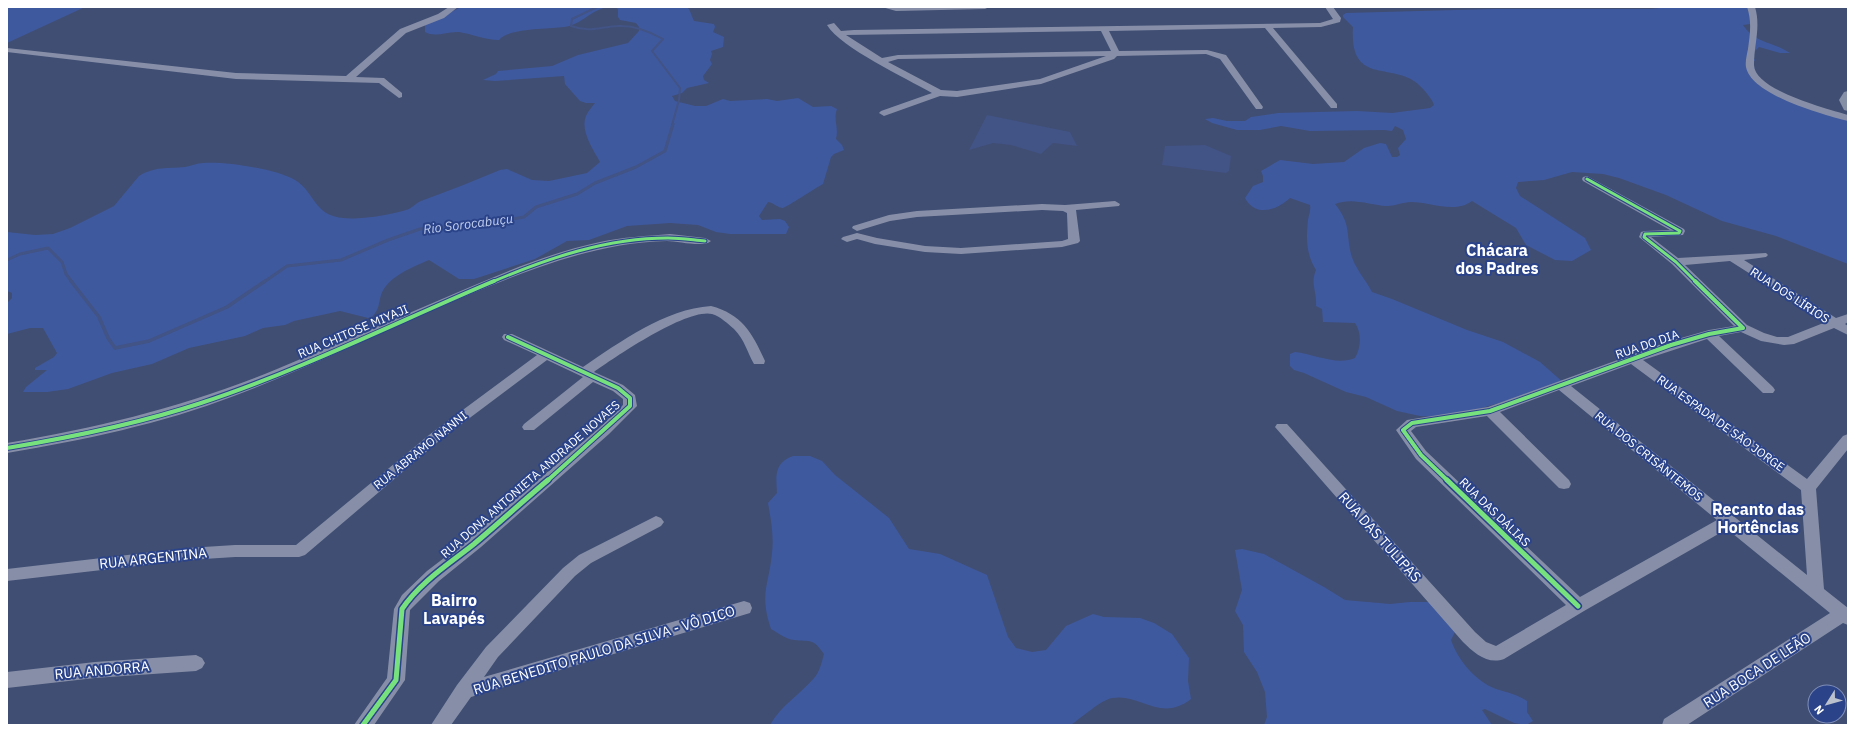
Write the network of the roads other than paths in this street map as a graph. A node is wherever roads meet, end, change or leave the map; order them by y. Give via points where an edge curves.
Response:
1 (454, 7) edge
2 (886, 7) edge
3 (985, 7) edge
4 (1329, 7) edge
5 (1751, 7) edge
6 (830, 25) dead end
7 (1267, 26) junction
8 (1104, 29) junction
9 (839, 34) junction
10 (7, 50) edge
11 (1116, 53) junction
12 (1079, 54) junction
13 (879, 61) junction
14 (1092, 64) junction
15 (348, 79) junction
16 (939, 93) junction
17 (1848, 94) edge
18 (399, 96) dead end
19 (1334, 106) dead end
20 (1259, 107) dead end
21 (1848, 108) edge
22 (884, 113) dead end
23 (1848, 118) edge
24 (1587, 179) dead end
25 (1115, 204) dead end
26 (1065, 208) junction
27 (857, 228) dead end
28 (847, 239) dead end
29 (705, 241) dead end
30 (1762, 255) dead end
31 (1732, 257) junction
32 (1676, 262) junction
33 (1848, 318) edge
34 (1834, 323) junction
35 (1743, 328) junction
36 (1848, 331) edge
37 (1709, 334) junction
38 (508, 337) dead end
39 (545, 355) junction
40 (1633, 360) junction
41 (759, 361) dead end
42 (588, 374) junction
43 (1561, 385) junction
44 (1768, 390) dead end
45 (1490, 411) junction
46 (529, 427) dead end
47 (1282, 428) dead end
48 (1403, 430) joint
49 (1848, 439) edge
50 (7, 448) edge
51 (1564, 484) dead end
52 (1808, 488) junction
53 (1728, 521) junction
54 (656, 522) dead end
55 (299, 550) joint
56 (7, 575) edge
57 (1816, 592) junction
58 (1578, 606) junction
59 (744, 608) dead end
60 (1846, 616) edge
61 (196, 663) dead end
62 (7, 680) edge
63 (463, 691) junction
64 (363, 725) edge
65 (440, 725) edge
66 (1671, 725) edge

1 - 15 street via 441,16 403,31
2 - 3 street
4 - 7 street via 1337,18 1335,21 1321,25
5 - 23 street via 1756,30 1750,69 1753,76 1785,96
6 - 9 street
7 - 8 street
7 - 19 street
8 - 9 street
8 - 11 street
9 - 13 street
10 - 15 street via 236,76
11 - 12 street
11 - 14 street
11 - 20 street via 1204,52 1221,55
12 - 13 street via 898,57
12 - 14 street
13 - 16 street
14 - 16 street via 1035,82 957,94
15 - 18 street via 381,80
16 - 22 street
17 - 21 main road via 1844,100
24 - 32 street via 1680,231 1644,235
25 - 26 street
26 - 27 street via 917,214 889,218
26 - 28 street via 1072,212 1075,237 1074,241 1062,244 961,251 925,249 857,236
29 - 50 street, RUA CHITOSE MIYAJI via 648,238 562,255 517,271 293,367 192,406 144,421
30 - 31 street
31 - 32 street
31 - 34 street, RUA DOS LÍRIOS
32 - 35 street
33 - 34 street
34 - 35 street via 1783,342 1764,338
34 - 36 street, RUA DOS LÍRIOS
35 - 37 street, RUA DO DIA
37 - 40 street, RUA DO DIA
37 - 44 street
38 - 39 street, RUA DONA ANTONIETA ANDRADE NOVAES
39 - 42 street, RUA DONA ANTONIETA ANDRADE NOVAES
39 - 55 street, RUA ABRAMO NANNI via 444,430
40 - 43 street, RUA DO DIA
40 - 52 street, RUA ESPADA DE SÃO JORGE
41 - 42 street via 751,341 726,315 701,310 666,323 605,358
42 - 46 street
42 - 64 street, RUA DONA ANTONIETA ANDRADE NOVAES via 618,388 630,398 630,406 408,600 402,609 396,680
43 - 45 street, RUA DO DIA
43 - 53 street, RUA DOS CRISÂNTEMOS
45 - 48 street, RUA DO DIA via 1412,423
45 - 51 street
47 - 58 street, RUA DAS TULIPAS via 1479,646 1492,654 1498,654
48 - 58 street, RUA DAS DÁLIAS via 1421,455
49 - 52 street
52 - 57 street
53 - 57 street, RUA DOS CRISÂNTEMOS
53 - 58 street
54 - 63 street via 585,559 569,572 492,652
55 - 56 street, RUA ARGENTINA via 188,554
57 - 60 street, RUA DOS CRISÂNTEMOS
59 - 63 street, RUA BENEDITO PAULO DA SILVA - VÔ DICO
60 - 66 street, RUA BOCA DE LEÃO
61 - 62 street, RUA ANDORRA via 95,670
63 - 65 street

